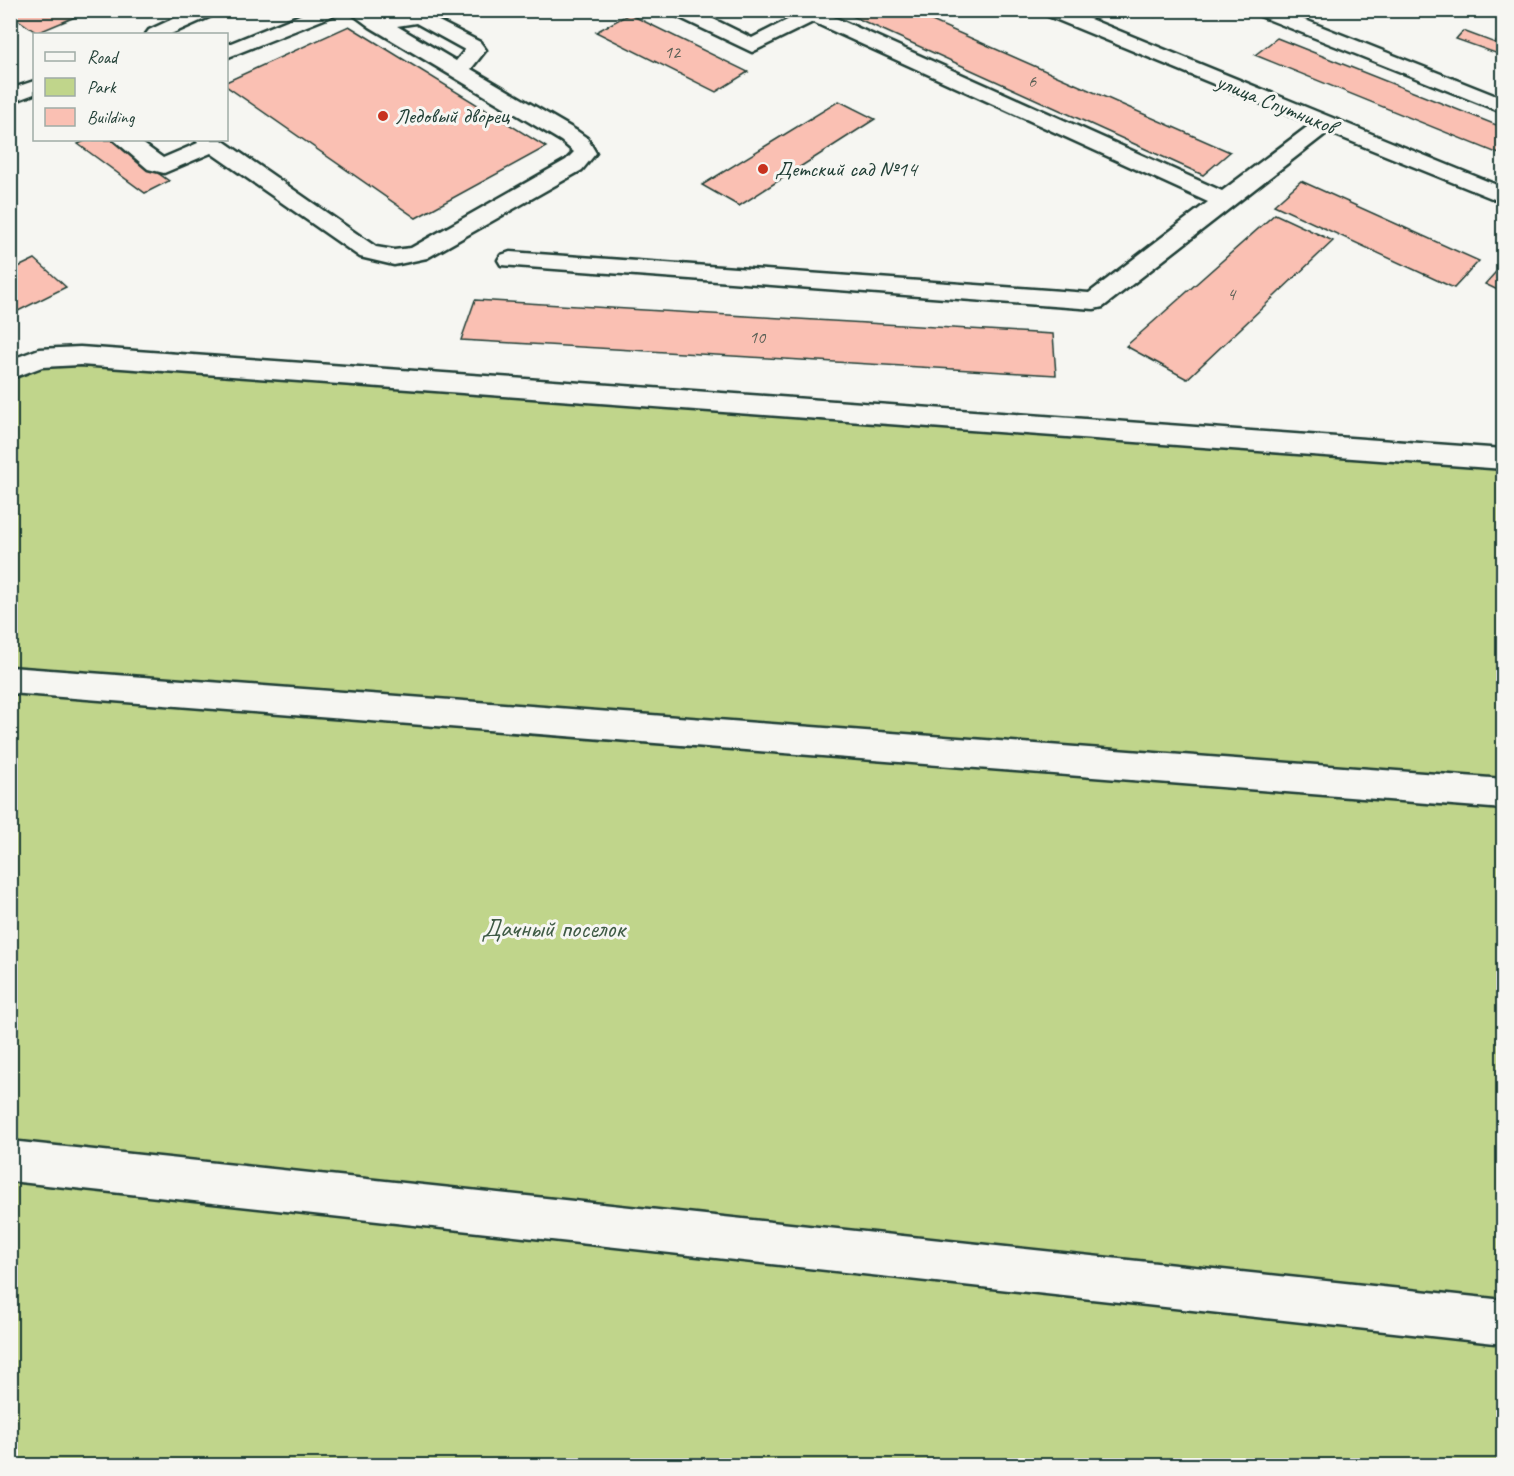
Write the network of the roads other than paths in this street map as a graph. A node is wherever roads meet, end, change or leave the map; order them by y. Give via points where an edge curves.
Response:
1 (209, 10) edge
2 (330, 10) edge
3 (356, 10) edge
4 (679, 10) edge
5 (1050, 10) edge
6 (1262, 10) edge
7 (806, 13) edge
8 (158, 33) edge
9 (228, 51) edge
10 (33, 87) edge
11 (10, 97) edge
12 (1503, 107) edge
13 (1325, 124) junction
14 (126, 141) edge
15 (211, 142) edge
16 (1503, 196) edge
17 (1225, 201) junction
18 (510, 260) dead end
19 (10, 370) edge
20 (1503, 459) edge
21 (10, 680) edge
22 (1503, 794) edge
23 (10, 1161) edge
24 (1503, 1322) edge

1 - 8 street
2 - 9 street
3 - 15 street via 569,136 585,153 574,165 419,254 385,258 368,252
4 - 7 street via 752,46
5 - 13 street, улица Спутников
6 - 12 street
7 - 17 street
10 - 11 street
13 - 16 street, улица Спутников
13 - 17 street
14 - 15 street via 164,166
17 - 18 street via 1094,301
19 - 20 street via 39,358 80,356
21 - 22 street
23 - 24 street

